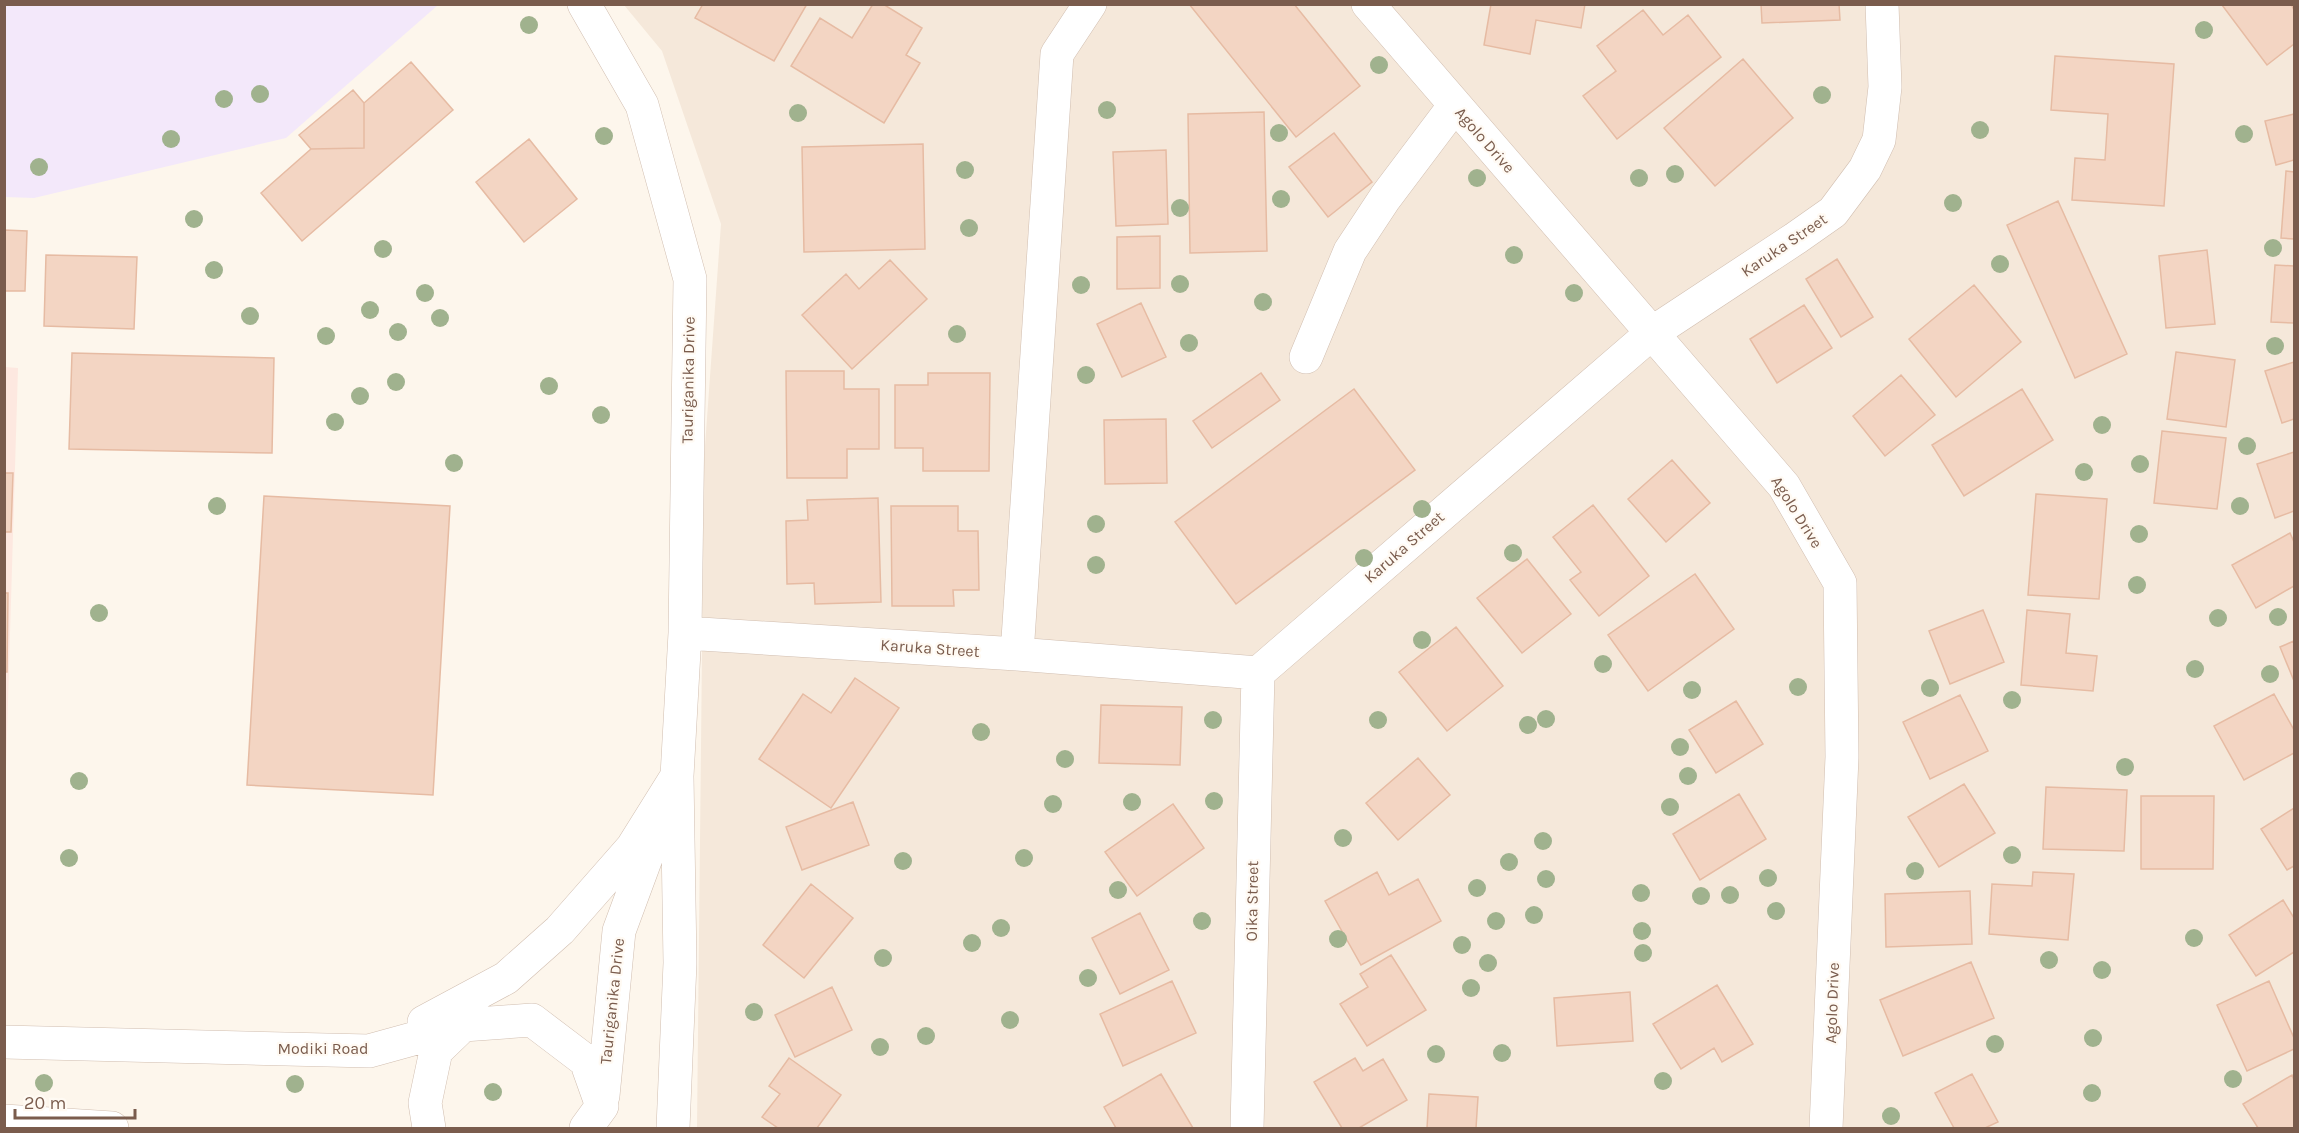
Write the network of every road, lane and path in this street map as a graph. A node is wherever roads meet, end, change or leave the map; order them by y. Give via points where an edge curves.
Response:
1 (584, 4) edge
2 (1090, 4) edge
3 (1368, 4) edge
4 (1882, 4) edge
5 (1455, 105) junction
6 (1652, 333) junction
7 (1306, 357) dead end
8 (685, 633) junction
9 (1017, 654) junction
10 (1258, 673) junction
11 (677, 776) junction
12 (463, 1025) junction
13 (4, 1042) edge
14 (369, 1050) junction
15 (4, 1121) edge
16 (597, 1121) edge
17 (112, 1128) edge
18 (429, 1128) edge
19 (673, 1128) edge
20 (1247, 1128) edge
21 (1826, 1128) edge

1 - 8 street, Tauriganika Drive via 642,105 690,279
2 - 9 street via 1057,54
3 - 5 street, Agolo Drive
4 - 6 street, Karuka Street via 1884,101 1879,140 1865,169 1833,212
5 - 6 street, Agolo Drive
5 - 7 street via 1350,251
6 - 10 street, Karuka Street
6 - 21 street, Agolo Drive via 1784,486 1840,583 1842,757
8 - 9 street, Karuka Street
8 - 11 street, Tauriganika Drive
9 - 10 street, Karuka Street
10 - 20 street, Oika Street
11 - 14 street via 632,848 560,930 514,972
11 - 16 street, Tauriganika Drive via 619,931
11 - 19 street, Tauriganika Drive via 680,963
12 - 14 street, Modiki Road
12 - 16 street, Modiki Road via 532,1020 586,1061
12 - 18 street via 436,1051 425,1103
13 - 14 street, Modiki Road
15 - 17 street

